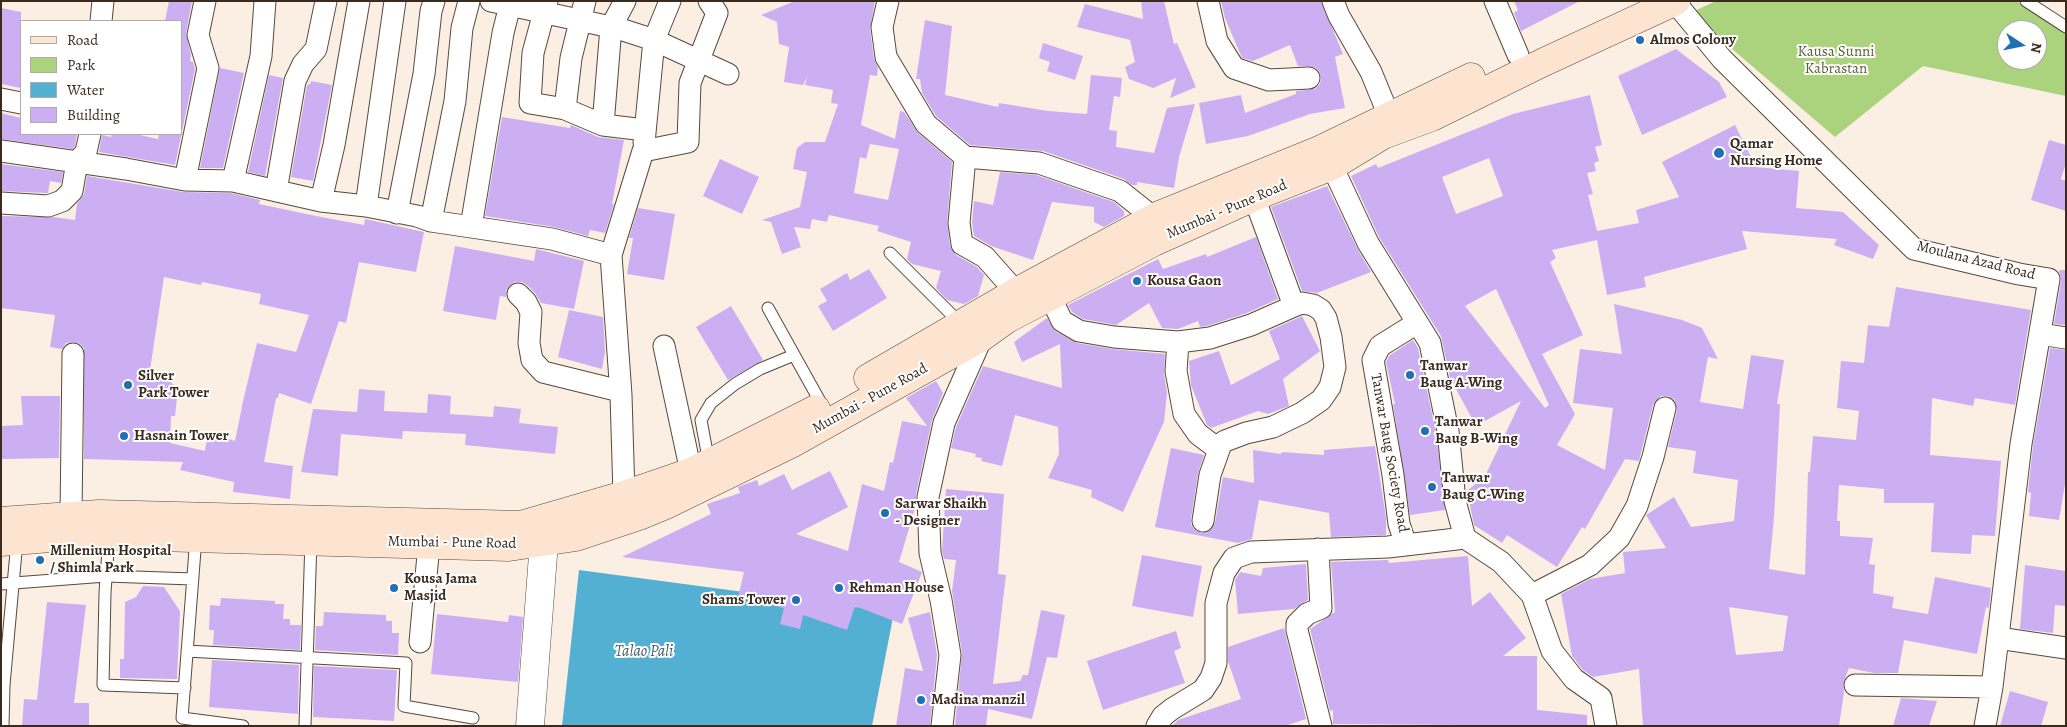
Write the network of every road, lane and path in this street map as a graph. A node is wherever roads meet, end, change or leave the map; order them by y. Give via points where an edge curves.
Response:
1 (103, 1) edge
2 (205, 1) edge
3 (265, 1) edge
4 (326, 1) edge
5 (359, 1) edge
6 (395, 1) edge
7 (434, 1) edge
8 (469, 1) edge
9 (625, 1) edge
10 (670, 1) edge
11 (710, 1) edge
12 (888, 1) edge
13 (1208, 1) edge
14 (1333, 1) edge
15 (1494, 1) edge
16 (1632, 1) edge
17 (2026, 1) edge
18 (1675, 2) edge
19 (504, 3) edge
20 (545, 7) edge
21 (583, 11) edge
22 (101, 20) edge
23 (611, 27) junction
24 (2066, 27) edge
25 (654, 40) junction
26 (1518, 55) junction
27 (698, 60) junction
28 (728, 74) dead end
29 (1309, 78) dead end
30 (1, 99) edge
31 (20, 103) edge
32 (565, 109) junction
33 (1389, 116) junction
34 (603, 124) junction
35 (645, 130) junction
36 (90, 135) edge
37 (1, 151) edge
38 (644, 151) junction
39 (965, 157) junction
40 (77, 162) junction
41 (1332, 166) junction
42 (185, 180) junction
43 (233, 181) junction
44 (276, 192) junction
45 (1254, 198) junction
46 (321, 201) junction
47 (1, 204) edge
48 (366, 206) junction
49 (397, 213) junction
50 (1154, 218) junction
51 (431, 221) junction
52 (470, 226) junction
53 (890, 253) dead end
54 (611, 255) junction
55 (1016, 292) junction
56 (518, 294) dead end
57 (1050, 296) junction
58 (1294, 306) junction
59 (768, 308) dead end
60 (1417, 323) junction
61 (971, 331) junction
62 (2040, 334) junction
63 (2066, 338) edge
64 (1178, 342) junction
65 (664, 346) dead end
66 (73, 354) dead end
67 (794, 355) junction
68 (620, 391) junction
69 (822, 405) junction
70 (1665, 408) dead end
71 (1218, 449) junction
72 (700, 467) junction
73 (626, 507) junction
74 (71, 516) junction
75 (1203, 521) dead end
76 (547, 530) junction
77 (6, 534) edge
78 (109, 535) junction
79 (196, 537) junction
80 (1465, 538) junction
81 (311, 540) junction
82 (429, 544) junction
83 (1406, 545) junction
84 (1318, 549) junction
85 (106, 576) junction
86 (193, 578) junction
87 (7, 583) edge
88 (1532, 596) junction
89 (1998, 638) junction
90 (420, 642) dead end
91 (2066, 648) edge
92 (187, 651) junction
93 (307, 658) junction
94 (1855, 685) dead end
95 (3, 686) edge
96 (185, 688) junction
97 (1992, 688) junction
98 (473, 718) dead end
99 (3, 726) edge
100 (243, 726) edge
101 (305, 726) edge
102 (530, 726) edge
103 (942, 726) edge
104 (1157, 726) edge
105 (1321, 726) edge
106 (1606, 726) edge
107 (1985, 726) edge

1 - 22 street
2 - 42 street via 198,35 208,68
3 - 43 street via 261,56
4 - 44 street via 316,49 303,64 295,81
5 - 46 street
6 - 48 street
7 - 49 street via 424,74
8 - 51 street via 462,28 455,101
9 - 23 street
10 - 25 street
11 - 27 street via 717,13
12 - 39 street via 882,27 886,57 926,124
13 - 29 street via 1217,41 1234,68 1269,80
14 - 33 street via 1371,72
15 - 26 street
16 - 26 main road, Mumbai - Pune Road
17 - 24 lane
18 - 41 main road, Mumbai - Pune Road via 1432,117 1383,135
18 - 62 street, Moulana Azad Road via 1722,59 1914,249 2049,279
19 - 20 street
19 - 52 street via 503,33
20 - 21 street
20 - 32 street via 533,53 530,103
21 - 23 street
21 - 32 street via 571,58
23 - 25 street
23 - 34 street
25 - 27 street
25 - 35 street
26 - 33 main road, Mumbai - Pune Road
27 - 28 street
27 - 38 street via 690,84 688,142
30 - 31 street
32 - 34 street
33 - 50 main road, Mumbai - Pune Road via 1317,151
34 - 35 street
35 - 38 street
36 - 40 street via 86,152
37 - 40 street
38 - 54 street
39 - 50 street via 1039,163 1120,191
39 - 55 street via 959,223 962,244 985,257
40 - 42 street
40 - 47 street via 72,191 62,201 48,206
41 - 45 main road, Mumbai - Pune Road
41 - 60 street via 1368,243
42 - 43 street
43 - 44 street
44 - 46 street
45 - 57 main road, Mumbai - Pune Road via 1154,242
45 - 58 street
46 - 48 street
48 - 49 street
49 - 51 street
50 - 55 main road, Mumbai - Pune Road
51 - 52 street
52 - 54 street via 552,238
53 - 61 lane
54 - 68 street
55 - 61 main road, Mumbai - Pune Road
56 - 68 street via 531,312 529,343 532,360 543,372
57 - 61 main road, Mumbai - Pune Road via 1007,319
57 - 64 street via 1062,321 1079,331
58 - 64 street via 1210,338
58 - 71 street via 1302,303 1313,305 1326,318 1335,367 1330,387 1321,400 1302,413 1273,427 1225,440
59 - 67 lane
60 - 80 street via 1430,344 1448,431 1454,502
60 - 83 street, Tanwar Baug Society Road via 1380,346 1373,360 1394,475 1399,524
61 - 69 main road, Mumbai - Pune Road
61 - 73 main road, Mumbai - Pune Road via 791,444 668,504
61 - 103 street via 944,423 928,497 930,553 950,655
62 - 63 street
62 - 89 street, Moulana Azad Road via 2021,444
64 - 71 street via 1176,370 1184,414 1198,434
65 - 72 street
66 - 74 street
67 - 69 lane
67 - 72 lane via 760,369 711,403 701,420
68 - 73 street
69 - 72 main road, Mumbai - Pune Road
70 - 88 street via 1637,506 1619,538 1590,565
71 - 75 street via 1210,475
72 - 73 main road, Mumbai - Pune Road
73 - 76 main road, Mumbai - Pune Road
74 - 76 main road, Mumbai - Pune Road via 233,516 521,525
74 - 77 main road, Mumbai - Pune Road
76 - 82 main road, Mumbai - Pune Road via 509,547
76 - 102 street
77 - 78 main road, Mumbai - Pune Road
77 - 87 lane
78 - 79 main road, Mumbai - Pune Road
78 - 85 lane
79 - 81 main road, Mumbai - Pune Road
79 - 86 lane
80 - 83 street
80 - 88 street via 1501,562
81 - 82 main road, Mumbai - Pune Road
81 - 93 lane
82 - 90 street
83 - 84 street
84 - 104 street via 1251,552 1234,558 1224,573 1216,603 1216,663 1211,678 1203,690 1168,713
84 - 105 street via 1321,608 1307,614 1297,630
85 - 86 lane
85 - 87 lane
85 - 96 lane via 102,685
86 - 92 lane
87 - 95 lane
88 - 106 street via 1552,650 1574,679 1601,698
89 - 91 street
89 - 97 street, Moulana Azad Road
92 - 93 lane
92 - 96 lane
93 - 98 lane via 406,663 404,706
93 - 101 lane
94 - 97 street
95 - 99 lane
96 - 100 lane via 182,718
97 - 107 street, Moulana Azad Road

